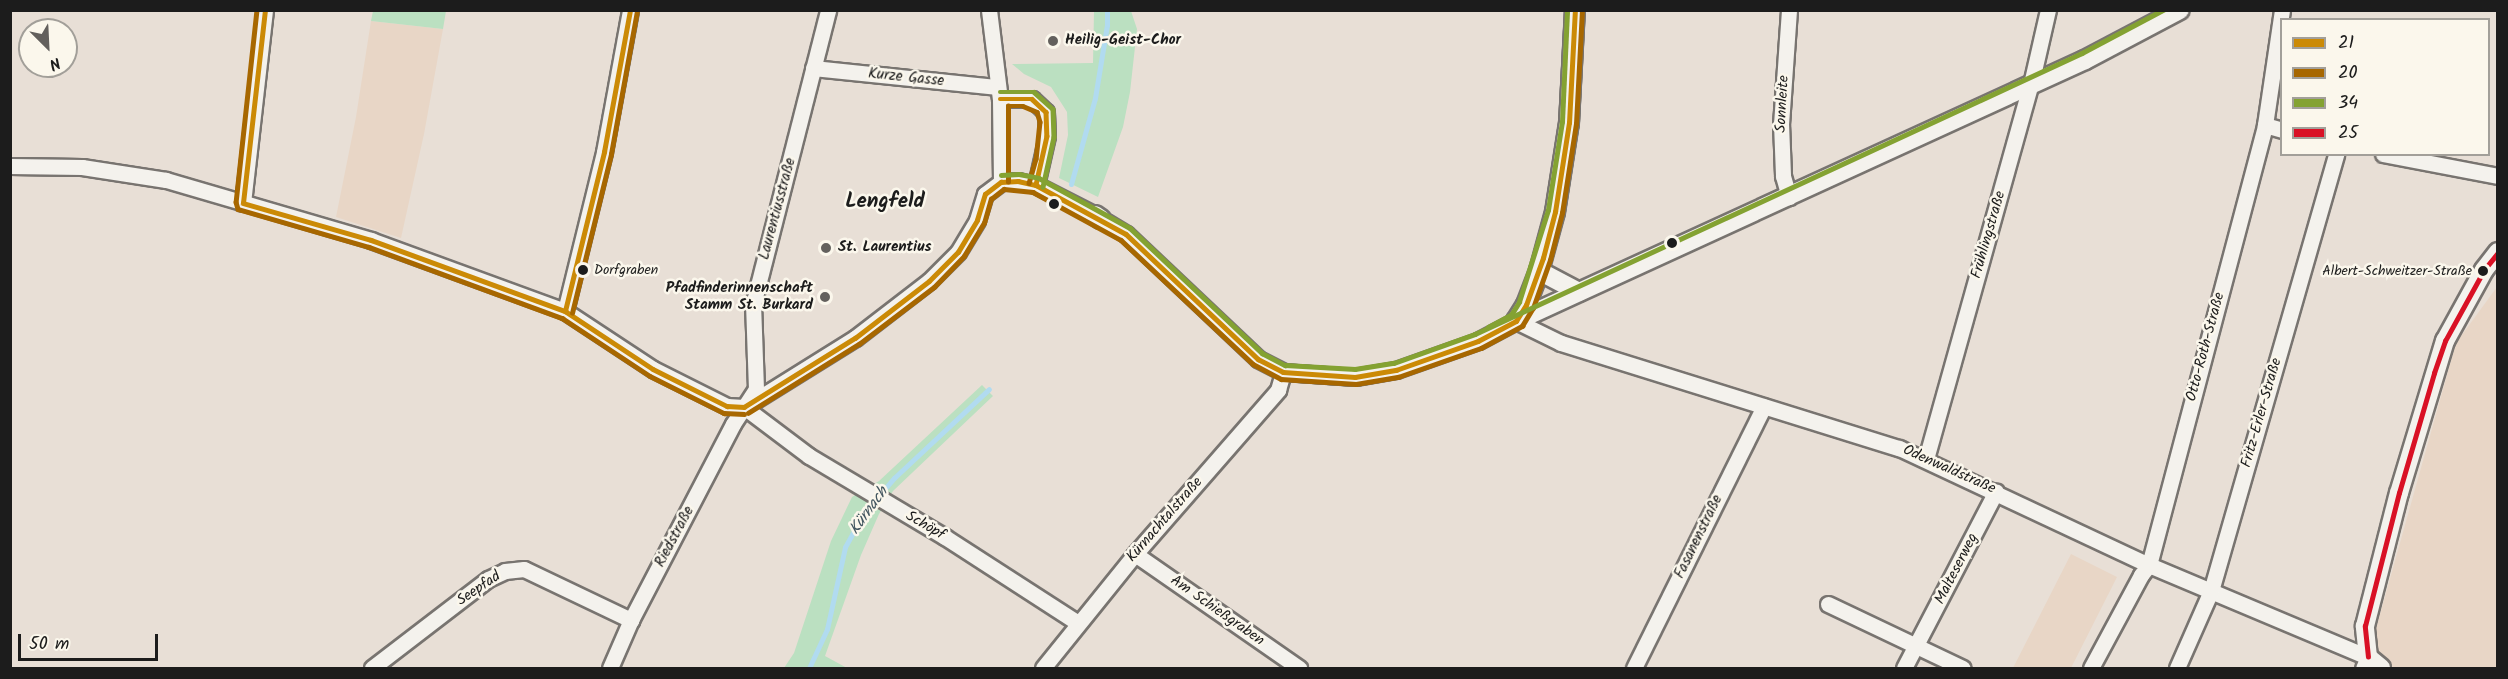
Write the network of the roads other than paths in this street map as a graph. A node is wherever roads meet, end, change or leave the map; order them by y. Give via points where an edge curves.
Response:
1 (265, 10) edge
2 (630, 10) edge
3 (828, 10) edge
4 (989, 10) edge
5 (1575, 10) edge
6 (1789, 10) edge
7 (2048, 10) edge
8 (2180, 10) edge
9 (2280, 24) edge
10 (813, 68) junction
11 (2031, 84) junction
12 (999, 93) junction
13 (2265, 125) junction
14 (2280, 129) edge
15 (2335, 156) edge
16 (2394, 156) edge
17 (10, 166) edge
18 (2498, 176) edge
19 (1001, 182) junction
20 (1036, 185) junction
21 (1789, 196) junction
22 (243, 203) junction
23 (2498, 252) edge
24 (1539, 271) junction
25 (1579, 291) junction
26 (565, 311) junction
27 (1515, 321) junction
28 (1283, 372) junction
29 (1764, 406) junction
30 (744, 407) junction
31 (1926, 459) junction
32 (1996, 491) junction
33 (1135, 554) junction
34 (2149, 565) junction
35 (2211, 591) junction
36 (1828, 604) dead end
37 (631, 620) junction
38 (1078, 623) junction
39 (1917, 645) junction
40 (2370, 665) edge
41 (372, 669) edge
42 (610, 669) edge
43 (1043, 669) edge
44 (1299, 669) edge
45 (1634, 669) edge
46 (1904, 669) edge
47 (1963, 669) edge
48 (2091, 669) edge
49 (2177, 669) edge

1 - 22 street
2 - 26 street via 604,152
3 - 10 street, Laurentiusstraße
4 - 12 street
5 - 24 street via 1569,123 1555,212
6 - 21 street, Sonnleite via 1781,123 1783,176
7 - 11 street, Frühlingstraße
8 - 11 street
9 - 13 street, Otto-Roth-Straße
10 - 12 street, Kurze Gasse
10 - 30 street, Laurentiusstraße via 753,305 756,389
11 - 21 street
11 - 31 street, Frühlingstraße
12 - 19 street
12 - 20 street, Kurze Gasse via 1032,99 1046,112 1047,136
13 - 14 street
13 - 34 street, Otto-Roth-Straße
15 - 35 street, Fritz-Erler-Straße
16 - 18 street
17 - 22 street via 93,168 166,180
19 - 20 street
19 - 30 street via 985,194 977,220 958,252 929,281 855,338
20 - 28 street via 1126,234 1258,359
21 - 25 street
22 - 26 street via 370,240
23 - 40 street via 2445,341 2434,373 2365,626
24 - 25 street
24 - 27 street
25 - 27 street
26 - 30 street via 653,369 727,406
27 - 28 street via 1478,341 1396,370 1355,377
27 - 29 street, Odenwaldstraße via 1561,343
28 - 33 street, Kürnachtalstraße via 1278,390
29 - 31 street, Odenwaldstraße
29 - 45 street, Fasanenstraße
30 - 37 street, Riedstraße
30 - 38 street, Schöpf via 809,456
31 - 32 street, Odenwaldstraße
32 - 34 street, Odenwaldstraße
32 - 39 street, Malteserweg
33 - 38 street, Kürnachtalstraße
33 - 44 street, Am Schießgraben
34 - 35 street, Odenwaldstraße
34 - 48 street, Otto-Roth-Straße
35 - 40 street, Odenwaldstraße
35 - 49 street, Fritz-Erler-Straße
36 - 39 street
37 - 41 street, Seepfad via 524,569 506,571 488,579
37 - 42 street, Riedstraße
38 - 43 street, Kürnachtalstraße
39 - 46 street, Malteserweg
39 - 47 street

